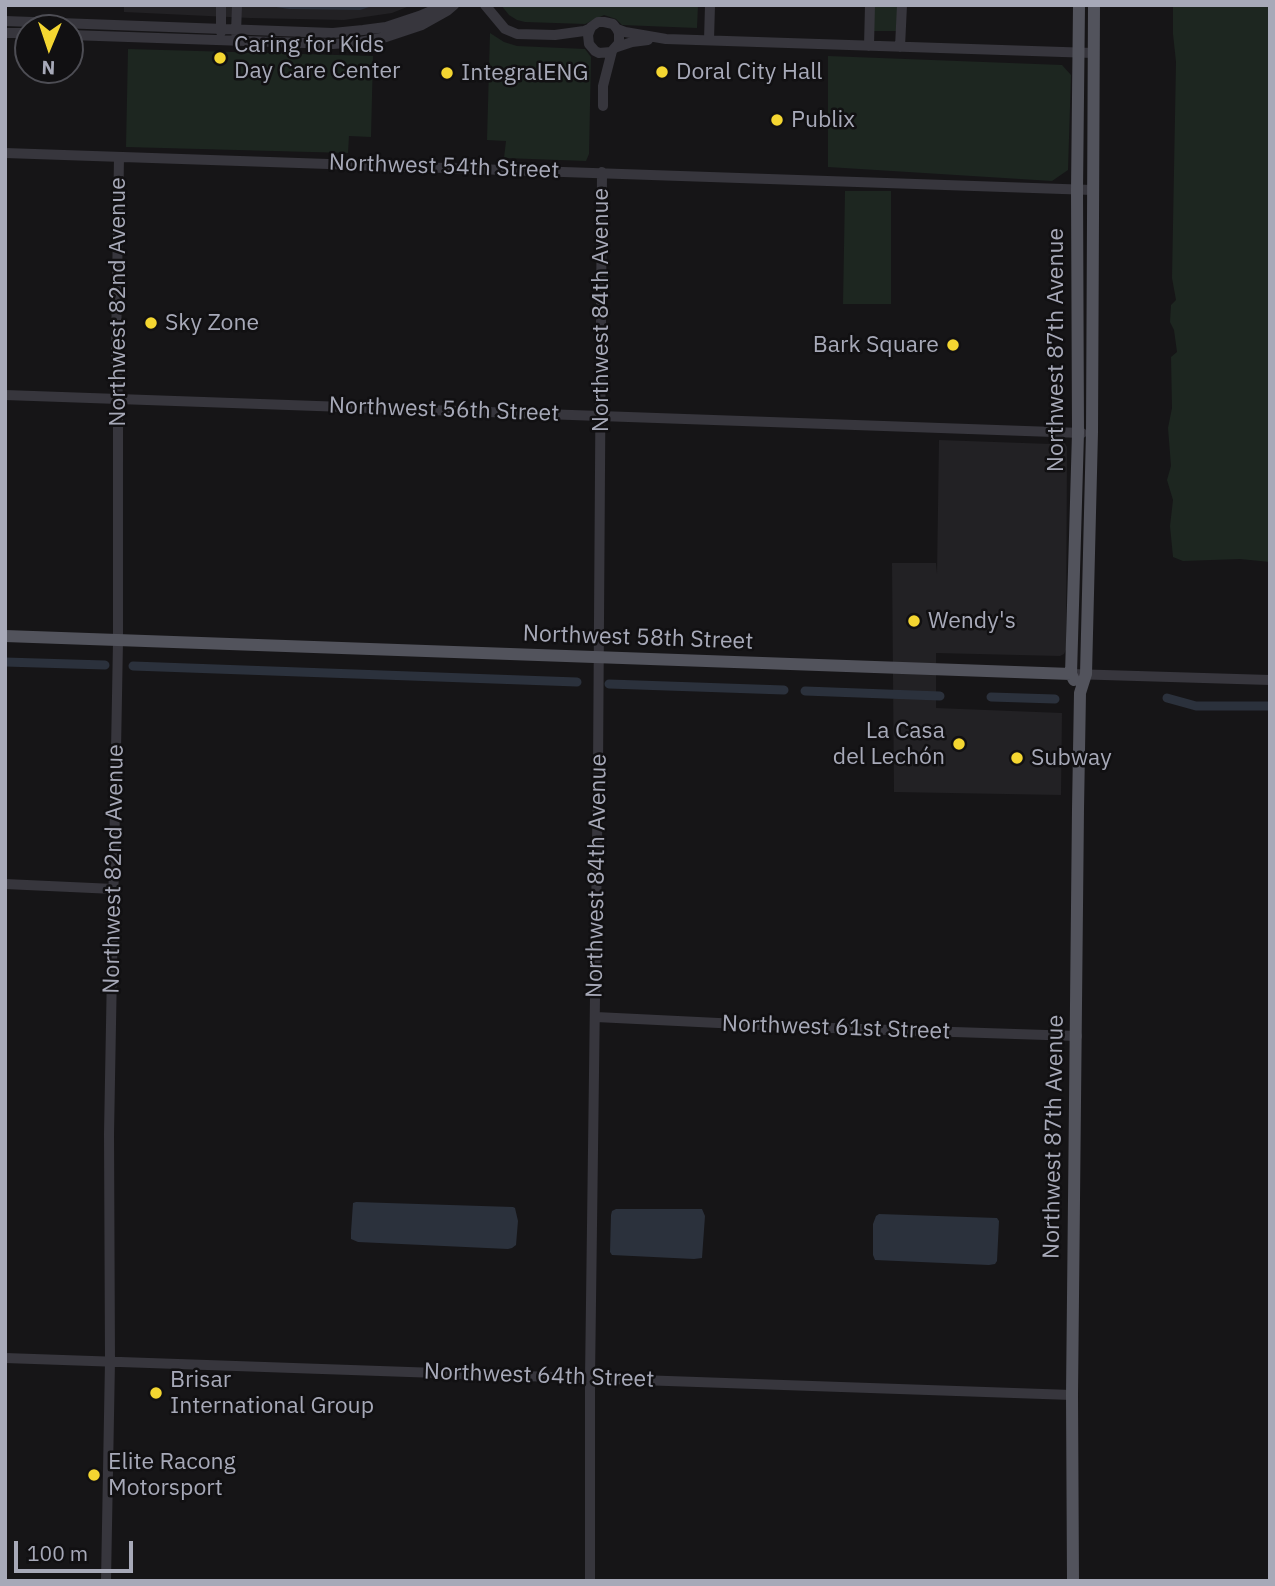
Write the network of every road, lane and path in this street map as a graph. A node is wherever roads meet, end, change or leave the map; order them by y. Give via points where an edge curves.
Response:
1 (221, 5) edge
2 (237, 5) edge
3 (445, 5) edge
4 (454, 5) edge
5 (485, 5) edge
6 (710, 5) edge
7 (870, 5) edge
8 (902, 5) edge
9 (1079, 5) edge
10 (1094, 5) edge
11 (5, 21) edge
12 (395, 24) junction
13 (221, 28) junction
14 (591, 28) junction
15 (236, 29) junction
16 (617, 29) junction
17 (84, 35) edge
18 (555, 35) junction
19 (386, 37) junction
20 (666, 39) junction
21 (220, 40) junction
22 (236, 40) junction
23 (709, 40) junction
24 (869, 46) junction
25 (592, 47) junction
26 (900, 47) junction
27 (614, 49) junction
28 (1079, 53) junction
29 (1093, 53) junction
30 (603, 86) junction
31 (603, 106) dead end
32 (5, 153) edge
33 (119, 157) junction
34 (602, 172) junction
35 (1077, 190) junction
36 (1093, 190) junction
37 (5, 395) edge
38 (118, 398) junction
39 (600, 415) junction
40 (1092, 432) junction
41 (1078, 433) junction
42 (5, 636) edge
43 (118, 641) junction
44 (598, 658) junction
45 (1071, 674) junction
46 (1086, 674) junction
47 (1270, 680) edge
48 (1080, 694) junction
49 (5, 884) edge
50 (114, 889) junction
51 (596, 1017) junction
52 (1077, 1037) junction
53 (5, 1358) edge
54 (110, 1361) junction
55 (590, 1378) junction
56 (1072, 1395) junction
57 (106, 1581) edge
58 (590, 1581) edge
59 (1073, 1581) edge

1 - 13 street
2 - 15 street
3 - 12 street
4 - 19 street via 422,25
5 - 18 street via 505,29 525,35
6 - 23 street
7 - 24 street
8 - 26 street
9 - 28 main road, Northwest 87th Avenue
10 - 29 main road, Northwest 87th Avenue
11 - 13 street
12 - 15 street via 333,33
12 - 19 street
13 - 15 street
13 - 21 street
14 - 16 street via 604,22
14 - 18 street
14 - 25 street
15 - 22 street
16 - 20 street
16 - 27 street via 620,38
17 - 21 street
18 - 25 street
19 - 22 street via 333,44
20 - 23 street
20 - 27 street
21 - 22 street
23 - 24 street
24 - 26 street
25 - 27 street via 603,53
25 - 30 street
26 - 28 street
27 - 30 street
28 - 29 street
28 - 35 main road, Northwest 87th Avenue
29 - 36 main road, Northwest 87th Avenue
30 - 31 street
32 - 33 street, Northwest 54th Street
33 - 34 street, Northwest 54th Street
33 - 38 street, Northwest 82nd Avenue
34 - 35 street, Northwest 54th Street
34 - 39 street, Northwest 84th Avenue
35 - 36 street, Northwest 54th Street
35 - 41 main road, Northwest 87th Avenue
36 - 40 main road, Northwest 87th Avenue
37 - 38 street, Northwest 56th Street
38 - 39 street, Northwest 56th Street
38 - 43 street, Northwest 82nd Avenue
39 - 41 street, Northwest 56th Street
39 - 44 street, Northwest 84th Avenue
40 - 41 street, Northwest 56th Street
40 - 46 main road, Northwest 87th Avenue
41 - 45 main road, Northwest 87th Avenue
42 - 43 main road, Northwest 58th Street
43 - 44 main road, Northwest 58th Street
43 - 50 street, Northwest 82nd Avenue
44 - 45 main road, Northwest 58th Street
44 - 51 street, Northwest 84th Avenue
45 - 46 street, Northwest 58th Street
45 - 48 main road, Northwest 87th Avenue
46 - 47 street, Northwest 58th Street
46 - 48 main road, Northwest 87th Avenue
48 - 52 main road, Northwest 87th Avenue
49 - 50 street
50 - 54 street, Northwest 82nd Avenue
51 - 52 street, Northwest 61st Street
51 - 55 street, Northwest 84th Avenue
52 - 56 main road, Northwest 87th Avenue
53 - 54 street, Northwest 64th Street
54 - 55 street, Northwest 64th Street
54 - 57 street, Northwest 82nd Avenue
55 - 56 street, Northwest 64th Street
55 - 58 street, Northwest 84th Avenue
56 - 59 main road, Northwest 87th Avenue

